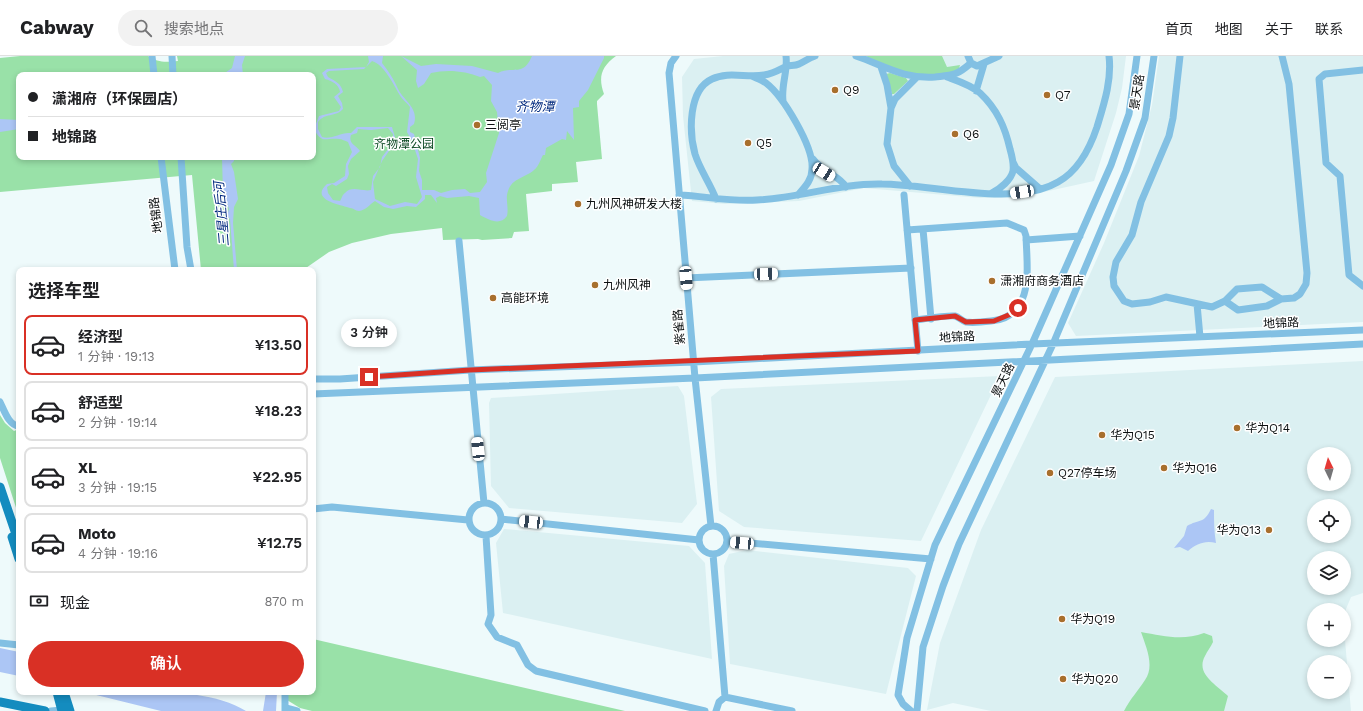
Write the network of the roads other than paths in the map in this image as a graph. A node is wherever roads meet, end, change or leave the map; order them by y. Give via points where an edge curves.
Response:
1 (152, 56) edge
2 (172, 56) edge
3 (676, 56) edge
4 (786, 56) edge
5 (815, 56) edge
6 (856, 56) edge
7 (999, 56) edge
8 (1109, 56) edge
9 (1137, 56) edge
10 (1154, 56) edge
11 (1180, 56) edge
12 (1282, 56) edge
13 (970, 60) edge
14 (984, 64) junction
15 (787, 66) junction
16 (881, 67) junction
17 (1363, 70) edge
18 (154, 72) edge
19 (173, 72) edge
20 (751, 76) junction
21 (947, 77) junction
22 (916, 78) junction
23 (976, 90) junction
24 (783, 101) junction
25 (891, 108) junction
26 (810, 155) junction
27 (161, 160) edge
28 (180, 160) edge
29 (1013, 162) junction
30 (910, 186) junction
31 (846, 187) junction
32 (1040, 189) junction
33 (992, 193) junction
34 (679, 195) junction
35 (798, 195) junction
36 (904, 195) dead end
37 (716, 199) junction
38 (923, 229) junction
39 (908, 230) junction
40 (1080, 236) junction
41 (1026, 240) junction
42 (459, 241) dead end
43 (175, 267) edge
44 (190, 267) edge
45 (911, 268) junction
46 (686, 278) junction
47 (1363, 286) edge
48 (1281, 299) junction
49 (1225, 301) junction
50 (1197, 304) junction
51 (931, 319) junction
52 (915, 320) junction
53 (1363, 330) edge
54 (1200, 337) junction
55 (1032, 344) junction
56 (1053, 344) junction
57 (1363, 344) edge
58 (918, 351) junction
59 (1044, 360) junction
60 (694, 362) junction
61 (1024, 362) junction
62 (470, 370) junction
63 (695, 378) junction
64 (316, 379) edge
65 (472, 387) junction
66 (316, 394) edge
67 (0, 402) edge
68 (16, 426) edge
69 (0, 487) edge
70 (484, 503) junction
71 (0, 504) edge
72 (316, 509) edge
73 (501, 519) junction
74 (468, 520) junction
75 (711, 526) junction
76 (16, 534) edge
77 (486, 536) junction
78 (699, 540) junction
79 (728, 541) junction
80 (16, 550) edge
81 (713, 554) junction
82 (930, 559) junction
83 (0, 643) edge
84 (16, 645) edge
85 (61, 695) edge
86 (285, 695) edge
87 (726, 697) junction
88 (0, 702) edge
89 (285, 710) edge
90 (45, 711) edge
91 (50, 711) edge
92 (65, 711) edge
93 (297, 711) edge
94 (705, 711) edge
95 (716, 711) edge
96 (792, 711) edge
97 (911, 711) edge
98 (917, 711) edge

1 - 18 street
2 - 19 street
3 - 34 street, 紫雀路 via 669,73
4 - 15 street
5 - 15 street via 797,65
6 - 16 street
7 - 14 street
8 - 32 street via 1107,91 1088,149 1074,169 1059,182
9 - 40 street, 景天路 via 1133,91 1121,140
10 - 56 street, 景天路 via 1149,93 1136,146
11 - 50 street via 1169,136 1141,202 1132,234 1116,262 1113,277 1114,286 1127,303 1150,302 1166,297
12 - 48 street via 1289,84 1307,273 1306,284 1300,294 1294,298
13 - 14 street via 977,66
13 - 21 street via 958,74
14 - 23 street
15 - 20 street via 764,76
15 - 24 street
16 - 22 street
16 - 25 street
17 - 47 street via 1325,74 1319,79 1326,163 1340,176 1350,275
20 - 24 street via 765,83
20 - 37 street via 740,74 712,78 698,93 692,119 693,143 702,171
21 - 22 street
21 - 23 street
22 - 25 street via 899,94
23 - 29 street via 1006,129
24 - 26 street
25 - 30 street via 887,144 889,156
26 - 31 street via 821,168 842,181
26 - 35 street via 810,178
27 - 43 street, 地锦路
28 - 44 street
29 - 32 street via 1016,168
29 - 33 street via 1010,178
30 - 31 street via 882,184
30 - 33 street
31 - 35 street
32 - 33 street via 1014,194
34 - 37 street
34 - 46 street, 紫雀路
35 - 37 street via 756,200
36 - 39 street
38 - 39 street
38 - 41 street via 1007,223 1024,230
38 - 51 street
39 - 45 street
40 - 41 street
40 - 55 street, 景天路
41 - 51 street via 1026,289 1023,300 1011,314 1002,319 980,322 966,322 955,316
42 - 62 street
45 - 46 street
45 - 52 street
46 - 60 street, 紫雀路
48 - 49 street via 1267,306 1238,310
48 - 49 street via 1262,287 1237,289
49 - 50 street via 1212,307
50 - 54 street
51 - 52 street
52 - 58 street
53 - 54 street, 地锦路
54 - 56 street, 地锦路
55 - 56 street, 地锦路
55 - 58 street, 地锦路
55 - 61 street, 景天路
56 - 59 street, 景天路
57 - 59 street, 地锦路
58 - 60 street, 地锦路
59 - 61 street, 地锦路
59 - 98 street, 景天路 via 959,544 943,586 923,647
60 - 62 street, 地锦路
60 - 63 street, 紫雀路
61 - 63 street, 地锦路
61 - 82 street, 景天路
62 - 64 street, 地锦路
62 - 65 street
63 - 65 street, 地锦路
63 - 75 street, 紫雀路
65 - 66 street, 地锦路
65 - 70 street
67 - 68 street via 10,421
69 - 76 main road
70 - 73 street via 491,505
70 - 74 street via 476,506
71 - 80 main road
72 - 74 street via 332,507
73 - 77 street via 493,532
73 - 78 street
74 - 77 street via 478,534
75 - 78 street via 702,530
75 - 79 street via 723,529
77 - 94 street via 492,614 488,624 497,636 517,645 528,665 536,671
78 - 81 street via 701,548
79 - 81 street via 721,552
79 - 82 street
81 - 87 street
82 - 97 street, 景天路 via 907,638 898,695
83 - 84 street
85 - 92 main road
86 - 89 street
87 - 95 street via 719,702
87 - 96 street
88 - 90 main road
89 - 93 street
91 - 92 street

